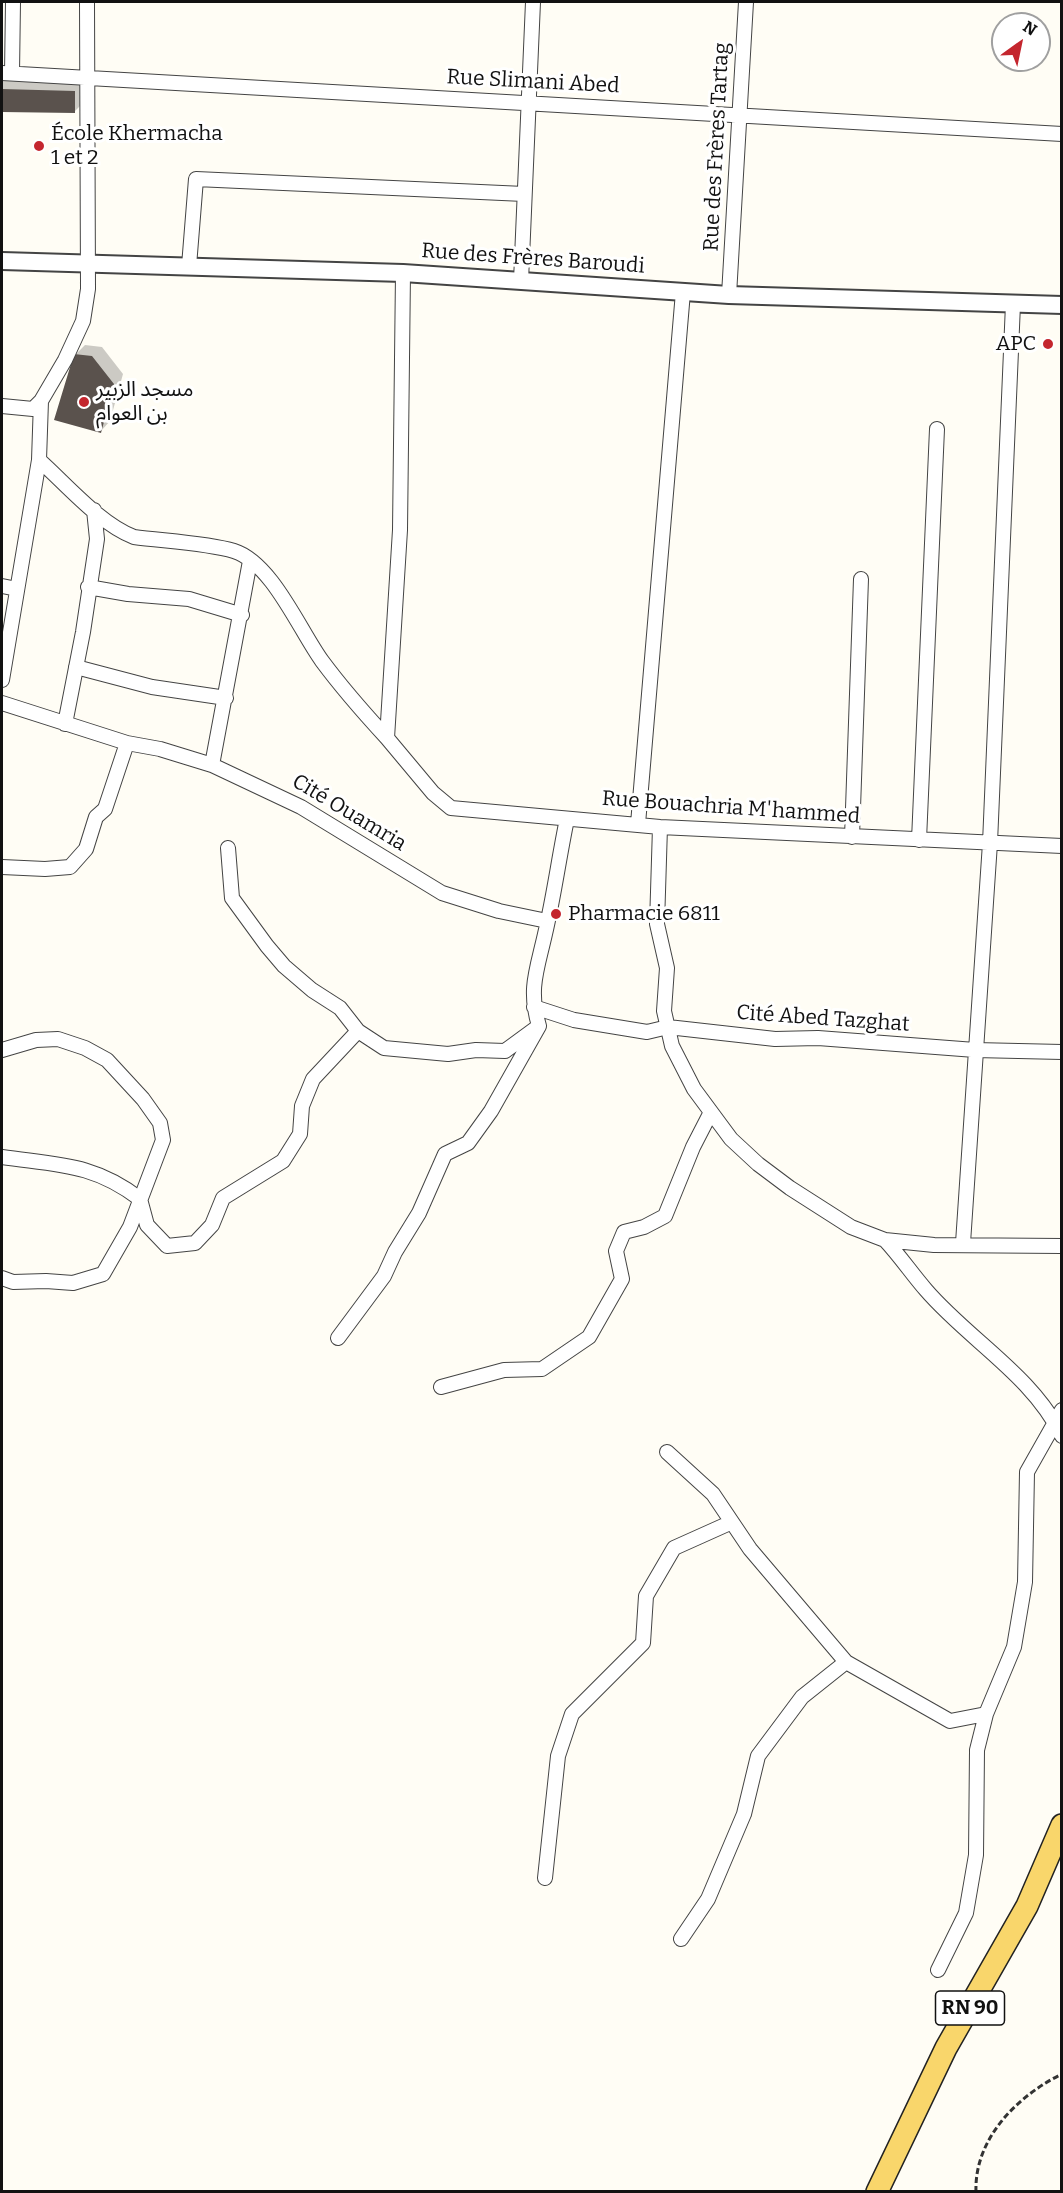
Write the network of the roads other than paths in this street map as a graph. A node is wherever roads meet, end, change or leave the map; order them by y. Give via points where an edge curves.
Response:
1 (13, 2) edge
2 (87, 2) edge
3 (533, 2) edge
4 (746, 2) edge
5 (7, 73) edge
6 (86, 78) junction
7 (528, 103) junction
8 (740, 116) junction
9 (1062, 134) edge
10 (524, 194) junction
11 (2, 261) edge
12 (89, 265) junction
13 (189, 266) junction
14 (403, 273) junction
15 (521, 281) junction
16 (683, 292) junction
17 (729, 295) junction
18 (1013, 304) junction
19 (1062, 305) edge
20 (41, 401) junction
21 (2, 406) edge
22 (937, 429) dead end
23 (39, 460) junction
24 (94, 510) junction
25 (250, 561) junction
26 (861, 579) dead end
27 (2, 586) edge
28 (88, 587) junction
29 (17, 589) junction
30 (242, 615) junction
31 (76, 667) junction
32 (2, 680) edge
33 (226, 698) junction
34 (2, 703) edge
35 (65, 724) junction
36 (387, 738) junction
37 (127, 743) junction
38 (212, 765) junction
39 (567, 819) junction
40 (638, 824) junction
41 (660, 827) junction
42 (852, 837) junction
43 (919, 840) junction
44 (990, 843) junction
45 (1062, 846) edge
46 (228, 848) dead end
47 (2, 867) edge
48 (547, 921) junction
49 (534, 1007) junction
50 (539, 1026) junction
51 (668, 1027) junction
52 (358, 1031) junction
53 (2, 1050) edge
54 (975, 1050) junction
55 (1062, 1052) edge
56 (711, 1112) junction
57 (2, 1157) edge
58 (140, 1199) junction
59 (885, 1240) junction
60 (963, 1244) junction
61 (1062, 1246) edge
62 (2, 1278) edge
63 (338, 1338) dead end
64 (441, 1387) dead end
65 (1058, 1415) edge
66 (1062, 1436) edge
67 (667, 1452) dead end
68 (732, 1522) junction
69 (846, 1662) junction
70 (986, 1714) junction
71 (1062, 1825) edge
72 (545, 1878) dead end
73 (681, 1939) dead end
74 (938, 1970) dead end
75 (877, 2192) edge

1 - 5 street
2 - 6 street
3 - 7 street
4 - 8 street, Rue des Frères Tartag
5 - 6 street, Rue Slimani Abed
6 - 7 street, Rue Slimani Abed
6 - 12 street
7 - 8 street, Rue Slimani Abed
7 - 10 street
8 - 9 street, Rue Slimani Abed
8 - 17 street, Rue des Frères Tartag
10 - 13 street via 196,179
10 - 15 street
11 - 12 street, Rue des Frères Baroudi
12 - 13 street, Rue des Frères Baroudi
12 - 20 street via 83,321
13 - 14 street, Rue des Frères Baroudi
14 - 15 street, Rue des Frères Baroudi
14 - 36 street via 400,530
15 - 16 street, Rue des Frères Baroudi
16 - 17 street, Rue des Frères Baroudi
16 - 40 street
17 - 18 street, Rue des Frères Baroudi
18 - 19 street, Rue des Frères Baroudi
18 - 44 street
20 - 21 street via 33,409
20 - 23 street
22 - 43 street
23 - 24 street
23 - 29 street
24 - 25 street via 134,537 236,551
24 - 28 street via 97,539
25 - 30 street
25 - 36 street, Rue Bouachria M'hammed via 282,597 312,648 342,688
26 - 42 street
27 - 29 street
28 - 30 street via 189,599
28 - 31 street
29 - 32 street
30 - 33 street
31 - 33 street via 152,687
31 - 35 street
33 - 38 street
34 - 35 street, Cité Ouamria
35 - 37 street, Cité Ouamria
36 - 39 street, Rue Bouachria M'hammed via 451,808
37 - 38 street, Cité Ouamria
37 - 47 street via 105,809 96,817 86,849 70,867
38 - 48 street, Cité Ouamria via 301,807 442,893
39 - 40 street, Rue Bouachria M'hammed
39 - 48 street
40 - 41 street, Rue Bouachria M'hammed
41 - 42 street, Rue Bouachria M'hammed
41 - 51 street via 657,924 667,968 664,1011
42 - 43 street, Rue Bouachria M'hammed
43 - 44 street, Rue Bouachria M'hammed
44 - 45 street, Rue Bouachria M'hammed
44 - 54 street
46 - 52 street via 232,898 249,922 284,966 340,1008
48 - 49 street via 535,967
49 - 50 street
49 - 51 street, Cité Abed Tazghat via 618,1029 647,1032
50 - 52 street via 505,1051 448,1054 384,1048
50 - 63 street via 491,1111 468,1143 445,1154 419,1213 384,1276
51 - 54 street, Cité Abed Tazghat via 775,1039 818,1038
51 - 56 street via 672,1046
52 - 58 street via 314,1079 302,1106 300,1134 283,1161 223,1198 212,1225 195,1243 167,1246 147,1225
53 - 58 street via 36,1040 58,1039 107,1060 160,1123 163,1140
54 - 55 street, Cité Abed Tazghat
54 - 60 street
56 - 59 street via 731,1139 782,1182 851,1227
56 - 64 street via 664,1216 624,1232 616,1251 622,1279 589,1337 542,1370 504,1370
57 - 58 street via 60,1163 96,1172
58 - 62 street via 130,1227 103,1274 73,1283 13,1282
59 - 60 street
59 - 65 street via 926,1290
60 - 61 street
65 - 66 street
65 - 70 street via 1027,1472 1025,1582 1014,1647
67 - 68 street via 713,1494
68 - 69 street via 750,1549
68 - 72 street via 675,1548 646,1596 643,1642 572,1714 558,1756
69 - 70 street via 950,1721
69 - 73 street via 802,1697 758,1756 744,1814 708,1899
70 - 74 street via 977,1750 976,1855 966,1912
71 - 75 main road, RN 90 via 1027,1906 946,2048

